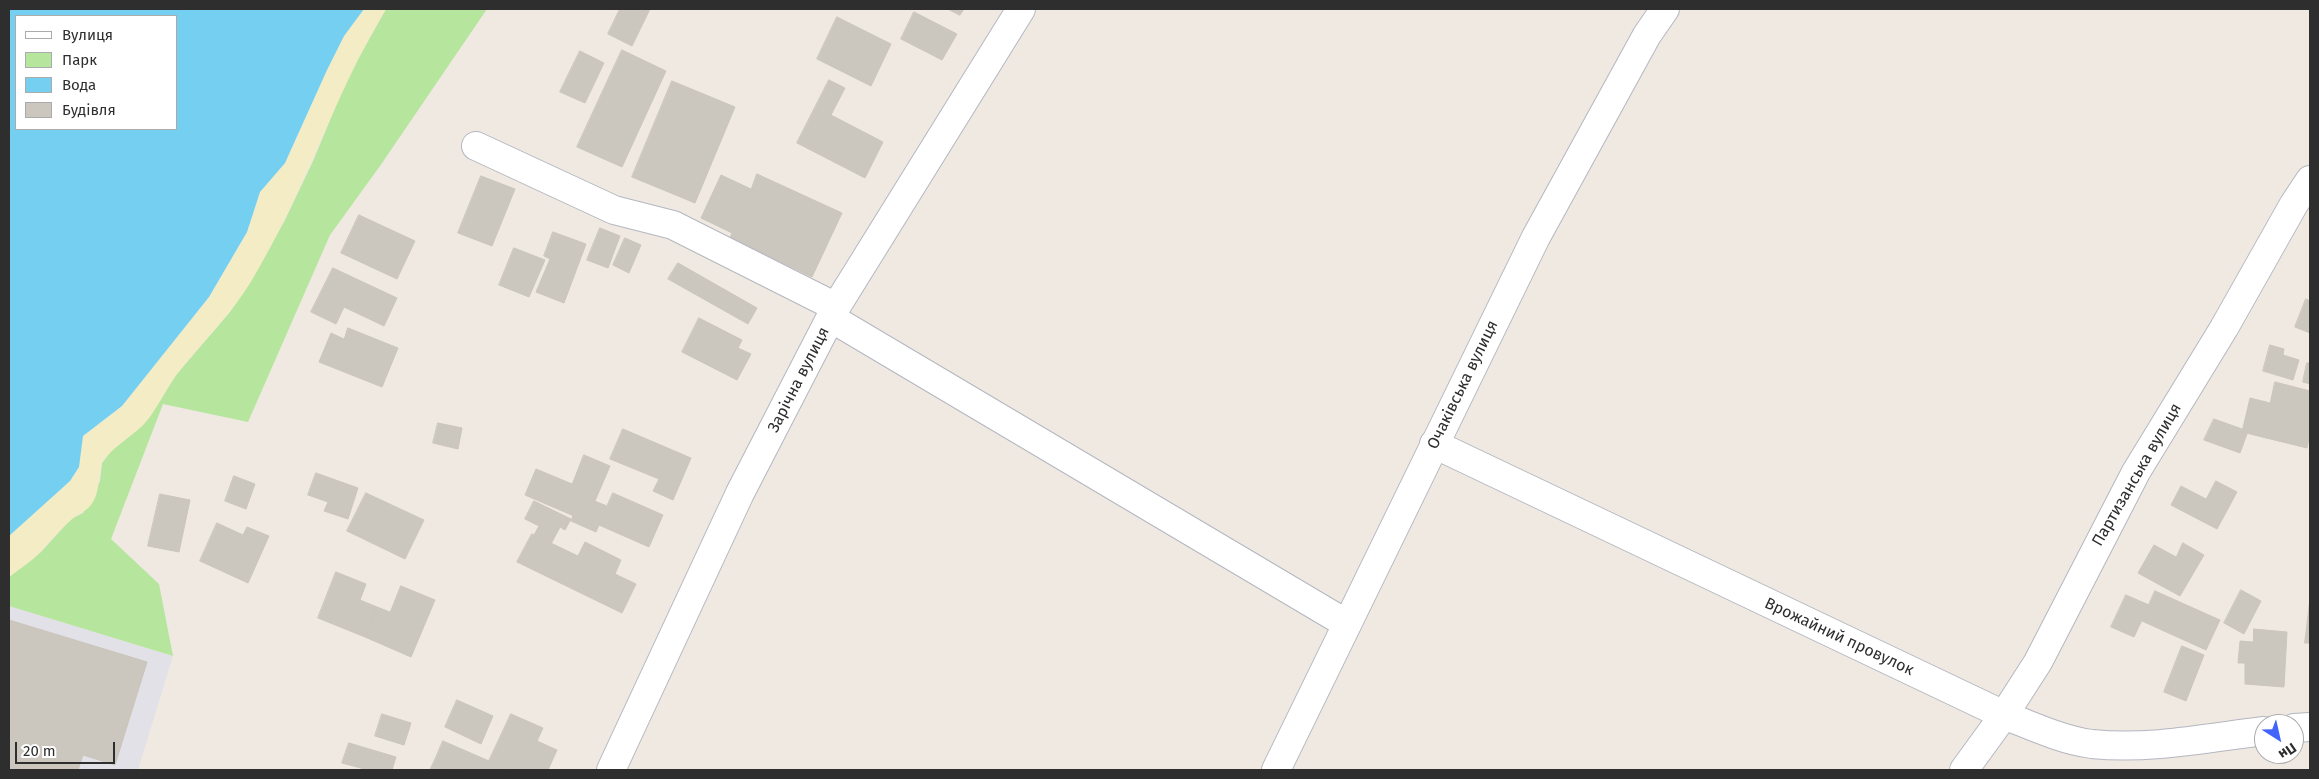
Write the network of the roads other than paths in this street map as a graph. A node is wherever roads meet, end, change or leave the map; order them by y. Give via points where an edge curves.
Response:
1 (1021, 9) edge
2 (1665, 9) edge
3 (476, 146) dead end
4 (2310, 180) edge
5 (2302, 206) edge
6 (833, 313) junction
7 (1434, 444) junction
8 (1347, 624) junction
9 (2004, 715) junction
10 (2254, 732) edge
11 (612, 770) edge
12 (1276, 770) edge
13 (1964, 770) edge

1 - 6 street, Зарічна вулиця
2 - 7 street, Очаківська вулиця via 1536,237
3 - 6 street via 614,210 673,225
4 - 5 street, Партизанська вулиця
5 - 9 street, Партизанська вулиця via 2136,472 2038,662
6 - 8 street
6 - 11 street, Зарічна вулиця via 740,493
7 - 8 street, Очаківська вулиця
7 - 9 street, Врожайний провулок
8 - 12 street, Очаківська вулиця
9 - 10 street, Врожайний провулок via 2090,744 2161,744
9 - 13 street, Партизанська вулиця

